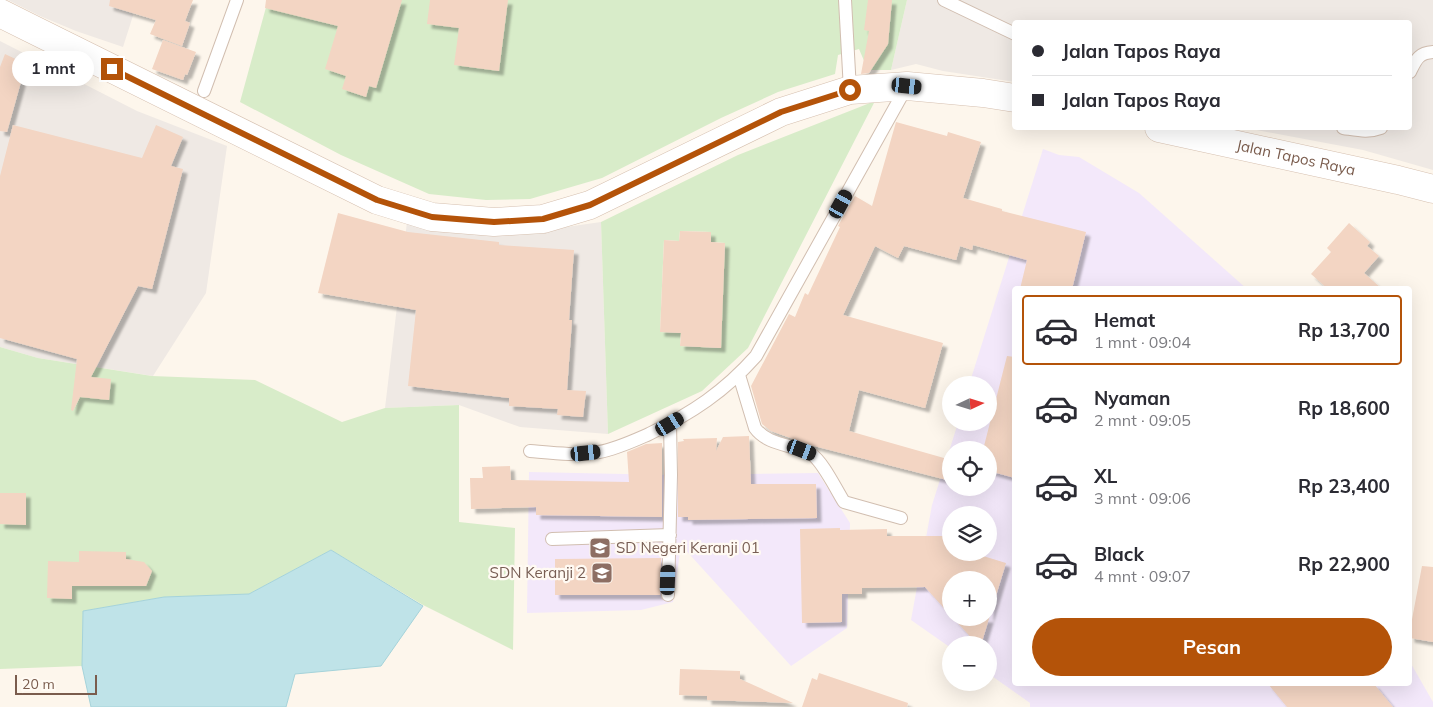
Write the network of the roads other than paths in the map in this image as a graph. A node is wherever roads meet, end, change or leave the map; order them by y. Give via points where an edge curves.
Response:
1 (237, 0) edge
2 (845, 0) edge
3 (944, 0) edge
4 (0, 13) edge
5 (1012, 33) edge
6 (1433, 52) edge
7 (1412, 69) edge
8 (907, 86) junction
9 (850, 90) junction
10 (204, 92) dead end
11 (1012, 98) edge
12 (1168, 130) edge
13 (1354, 130) edge
14 (1375, 130) edge
15 (1433, 189) edge
16 (739, 375) junction
17 (670, 424) junction
18 (530, 451) dead end
19 (901, 518) dead end
20 (670, 535) junction
21 (552, 539) dead end
22 (668, 595) dead end

1 - 10 lane
2 - 9 lane
3 - 5 lane
4 - 9 main road via 377,200 432,217 494,222 543,219 590,205 781,112
6 - 7 lane via 1424,53
8 - 9 main road
8 - 11 main road
8 - 16 lane via 756,356
12 - 15 main road, Jalan Tapos Raya
13 - 14 lane
16 - 17 lane via 706,402
16 - 19 lane via 760,435 812,454 844,502
17 - 18 lane via 599,452 572,455
17 - 20 lane
20 - 21 lane
20 - 22 lane

